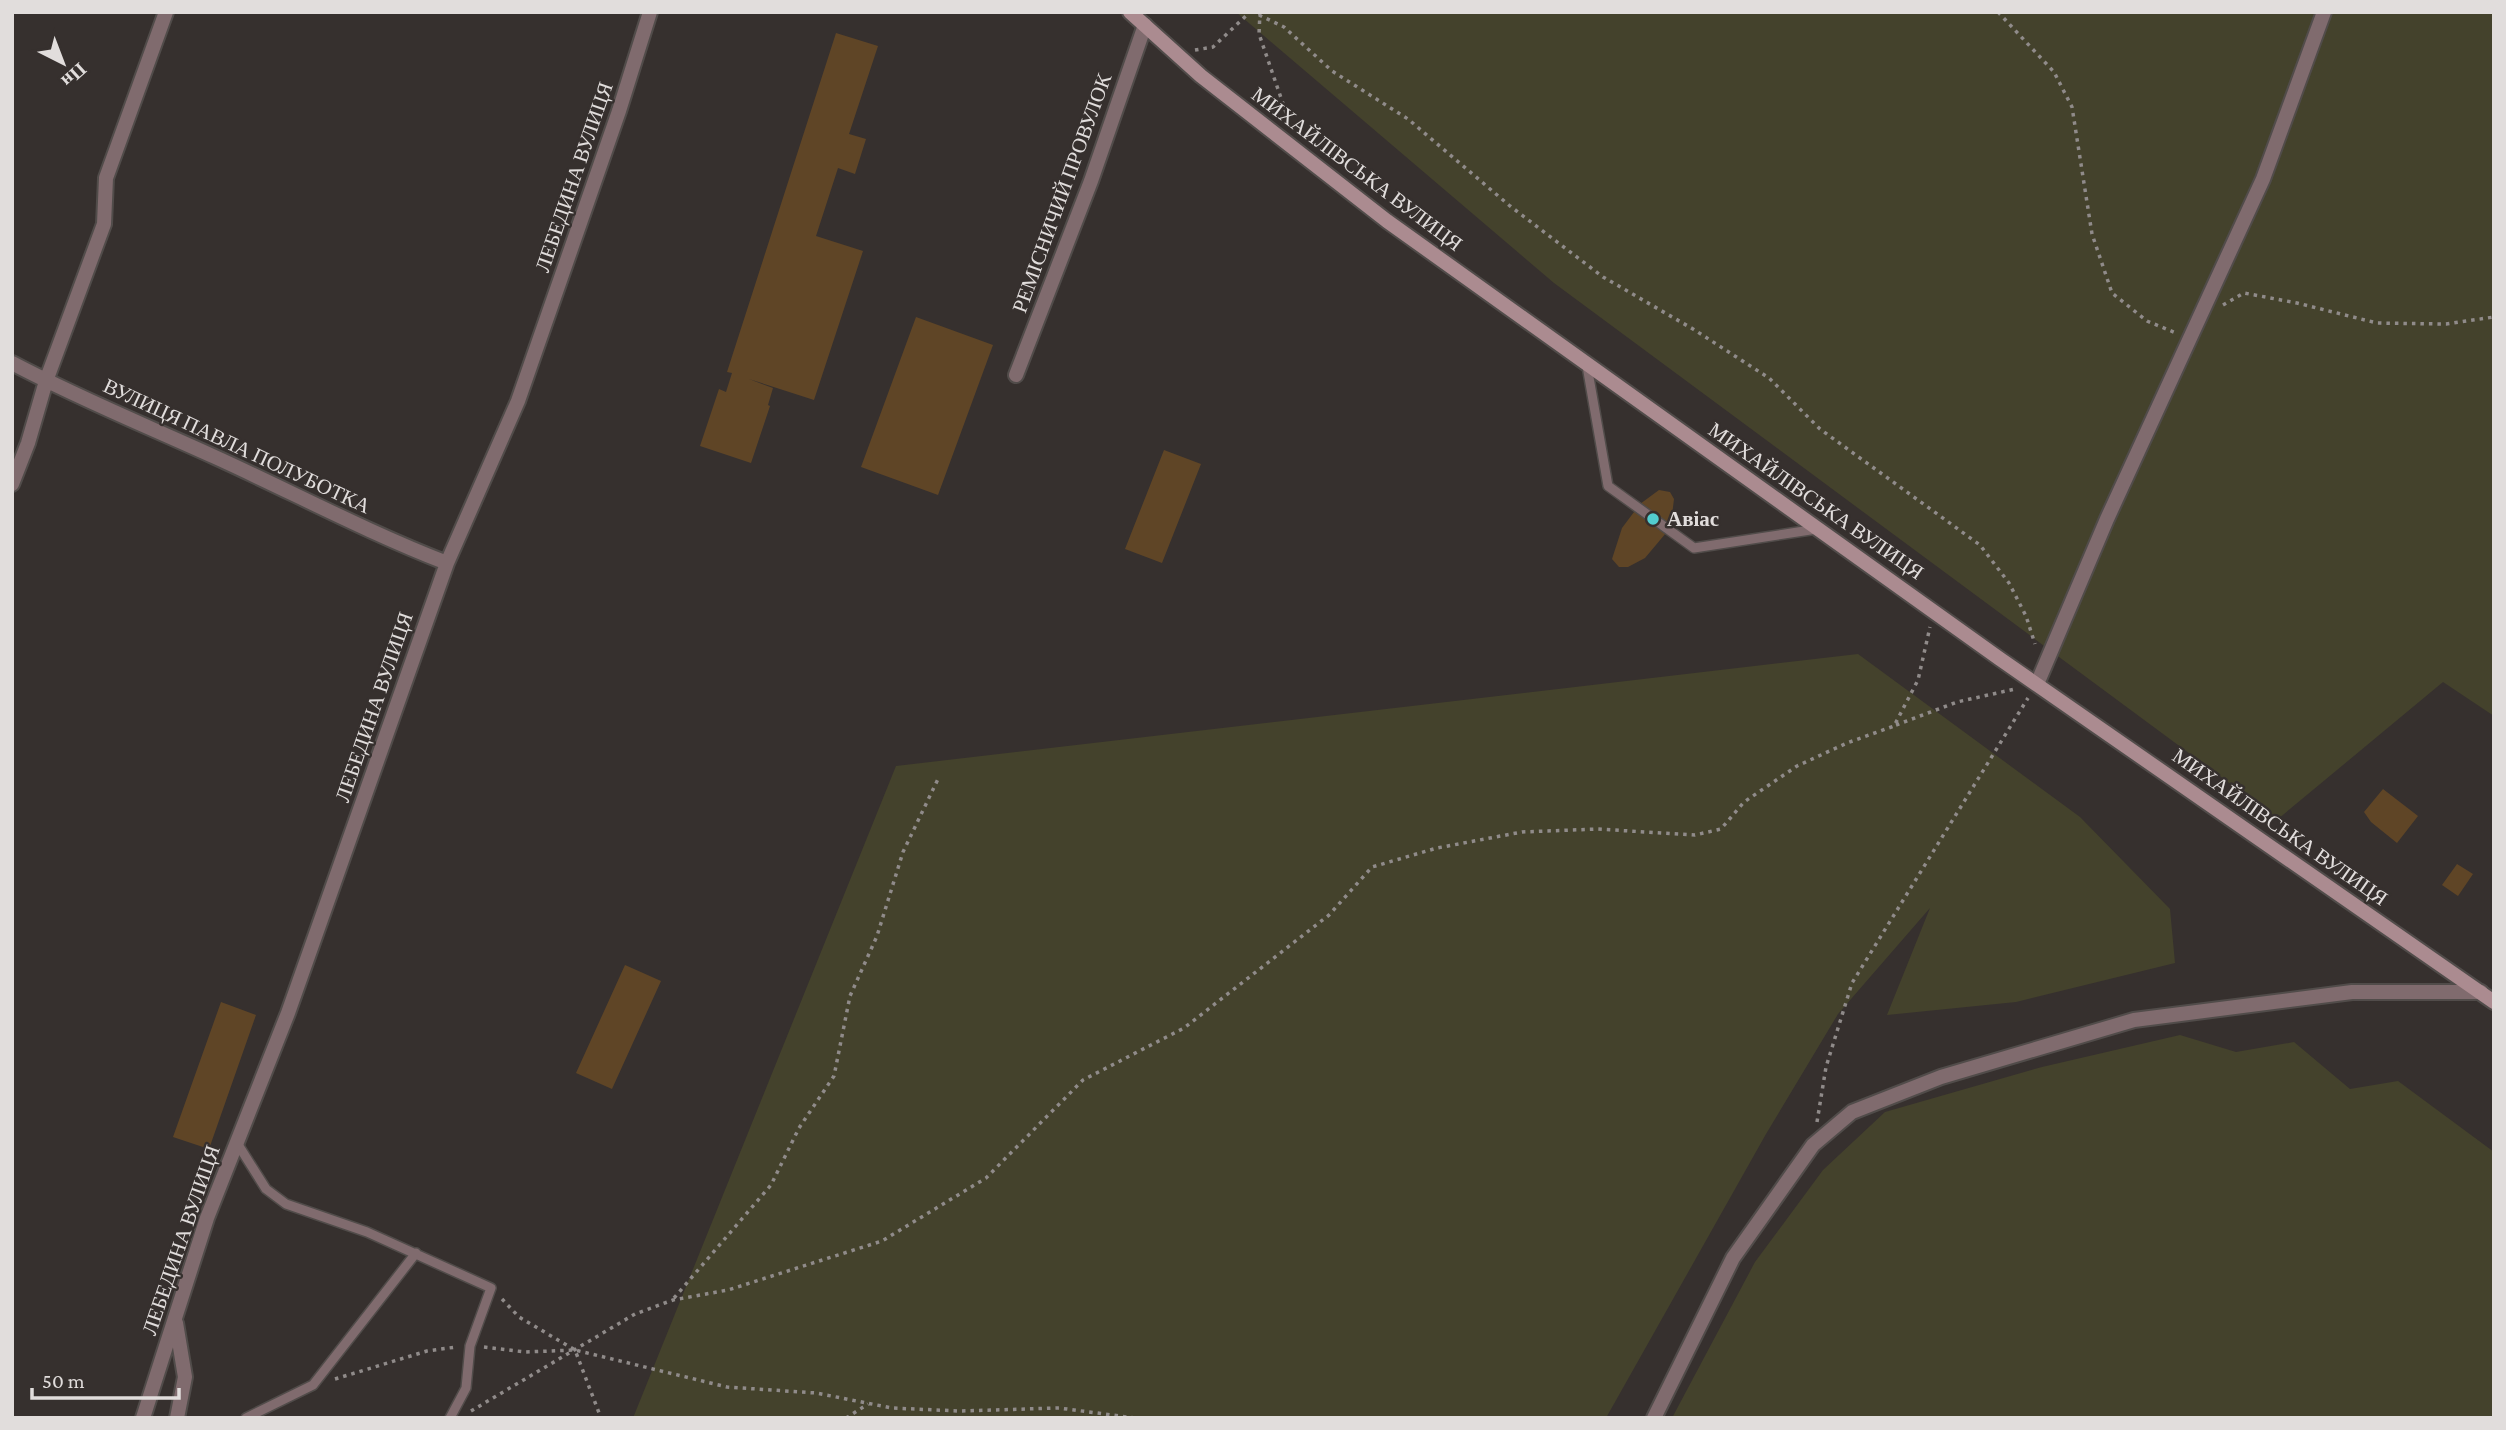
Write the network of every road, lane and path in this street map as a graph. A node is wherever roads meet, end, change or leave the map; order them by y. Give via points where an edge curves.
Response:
1 (166, 12) edge
2 (650, 12) edge
3 (1130, 12) edge
4 (1250, 12) edge
5 (1998, 12) edge
6 (2324, 12) edge
7 (1259, 14) edge
8 (1145, 26) junction
9 (1176, 53) junction
10 (1297, 151) junction
11 (2494, 317) edge
12 (2200, 318) junction
13 (2191, 339) junction
14 (12, 363) edge
15 (1587, 366) junction
16 (1016, 375) dead end
17 (46, 381) junction
18 (12, 484) edge
19 (1819, 528) junction
20 (447, 563) junction
21 (1934, 611) junction
22 (2043, 670) junction
23 (2037, 684) junction
24 (1894, 726) junction
25 (938, 779) dead end
26 (2481, 992) junction
27 (2494, 1002) edge
28 (237, 1143) junction
29 (1813, 1144) junction
30 (416, 1253) junction
31 (491, 1288) junction
32 (673, 1300) junction
33 (175, 1318) junction
34 (470, 1346) junction
35 (575, 1350) junction
36 (313, 1385) junction
37 (869, 1403) junction
38 (469, 1412) dead end
39 (143, 1418) edge
40 (177, 1418) edge
41 (246, 1418) edge
42 (450, 1418) edge
43 (601, 1418) edge
44 (846, 1418) edge
45 (1135, 1418) edge
46 (1654, 1418) edge

1 - 17 street via 106,178 104,224
2 - 20 street, ЛЕБЕДИНА ВУЛИЦЯ via 518,401
3 - 8 main road, МИХАЙЛІВСЬКА ВУЛИЦЯ
4 - 9 path via 1213,47
5 - 13 path via 2054,72 2072,107 2092,234 2112,293 2147,321
6 - 12 street via 2263,179
7 - 10 path via 1259,34
7 - 22 path via 1284,27 1332,71 1408,119 1603,277 1769,378 1820,429 1980,545 2009,583 2026,616
8 - 9 main road, МИХАЙЛІВСЬКА ВУЛИЦЯ
8 - 16 street, РЕМІСНИЧИЙ ПРОВУЛОК
9 - 10 main road, МИХАЙЛІВСЬКА ВУЛИЦЯ
10 - 15 main road, МИХАЙЛІВСЬКА ВУЛИЦЯ
11 - 12 path via 2446,324 2377,323 2244,293
12 - 13 street
13 - 22 street
14 - 17 street, ВУЛИЦЯ ПАВЛА ПОЛУБОТКА
15 - 19 main road, МИХАЙЛІВСЬКА ВУЛИЦЯ
15 - 19 lane via 1608,486 1694,548
17 - 18 street
17 - 20 street, ВУЛИЦЯ ПАВЛА ПОЛУБОТКА
19 - 21 main road, МИХАЙЛІВСЬКА ВУЛИЦЯ
20 - 28 street, ЛЕБЕДИНА ВУЛИЦЯ via 288,1013
21 - 23 main road, МИХАЙЛІВСЬКА ВУЛИЦЯ
21 - 24 path via 1918,680
22 - 23 street
23 - 24 path via 1957,702
23 - 26 main road, МИХАЙЛІВСЬКА ВУЛИЦЯ
23 - 29 path via 1852,984 1826,1067
24 - 32 path via 1797,766 1744,802 1721,829 1695,835 1597,829 1522,832 1437,848 1372,867 1329,915 1184,1028 1083,1080 986,1178 881,1241 728,1290
25 - 32 path via 903,852 877,936 850,996 834,1076 799,1128 771,1185
26 - 27 main road, МИХАЙЛІВСЬКА ВУЛИЦЯ
26 - 29 street via 2352,992 2134,1020 1941,1077 1853,1112
28 - 30 lane via 265,1189 286,1204
28 - 33 street, ЛЕБЕДИНА ВУЛИЦЯ
29 - 46 street via 1733,1258
30 - 31 lane
30 - 36 lane
31 - 34 lane
31 - 35 path via 519,1317
32 - 35 path via 635,1314
33 - 39 street, ЛЕБЕДИНА ВУЛИЦЯ
33 - 40 street via 185,1377
34 - 35 path via 525,1352
34 - 36 path via 427,1351
34 - 42 lane via 466,1388
35 - 37 path via 727,1387 816,1393
35 - 38 path
35 - 43 path
36 - 41 lane
37 - 44 path
37 - 45 path via 959,1411 1059,1408

